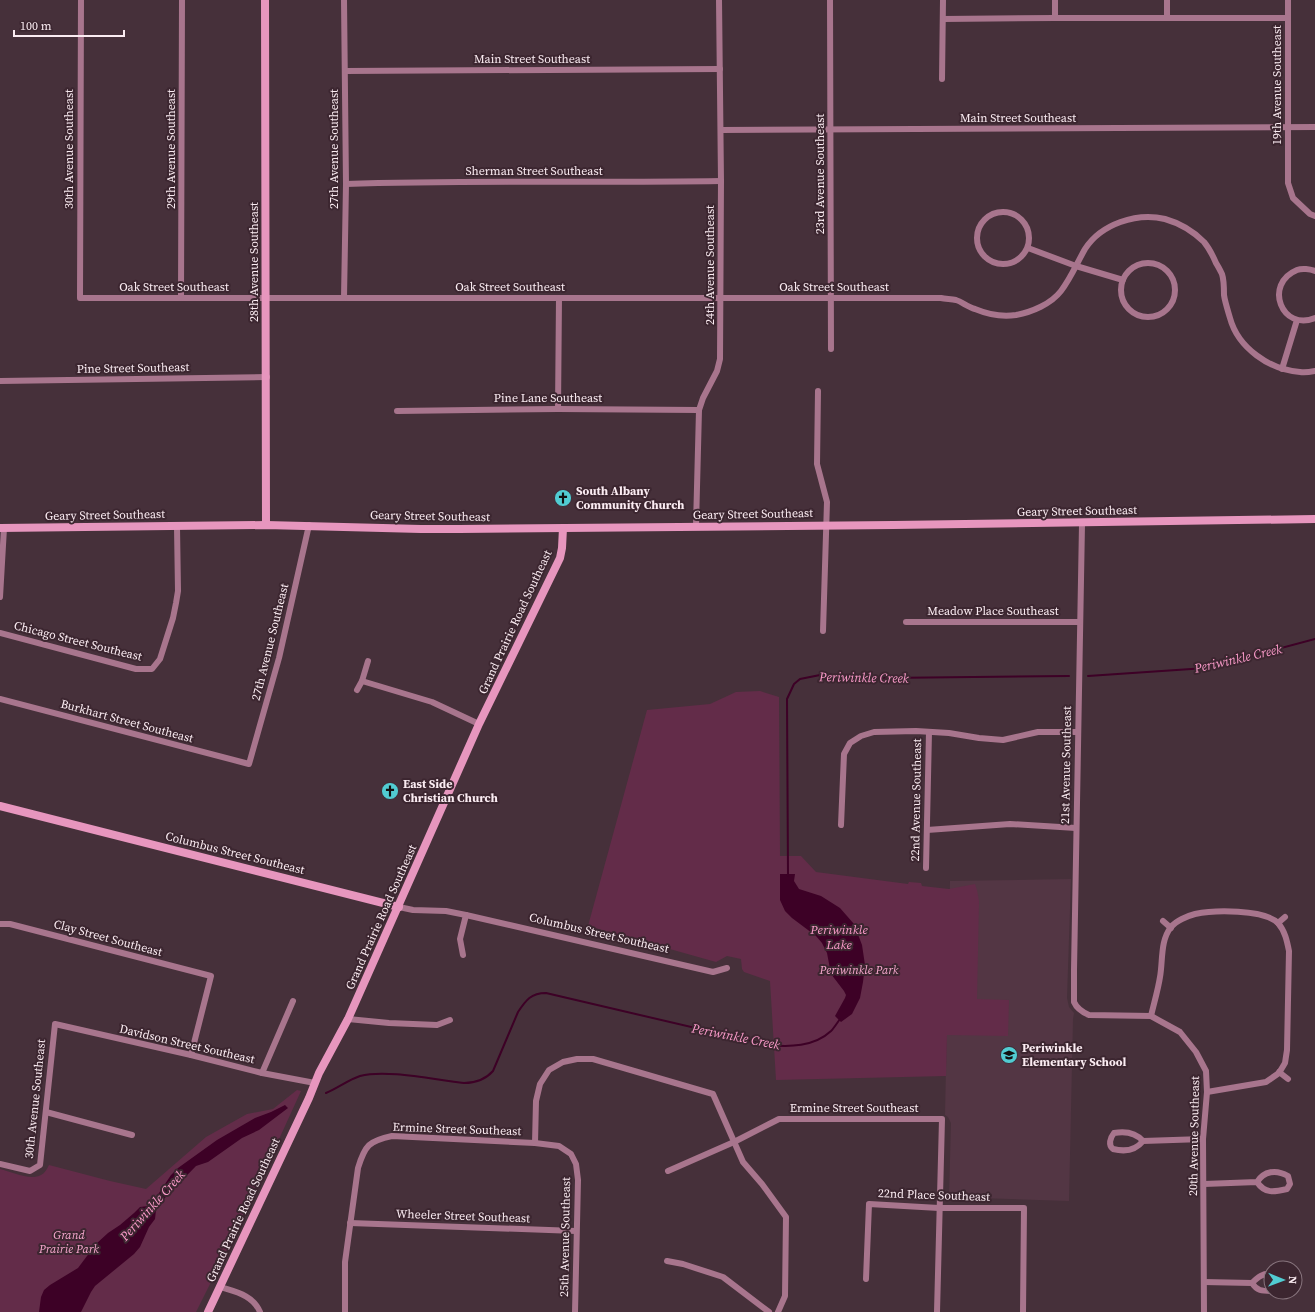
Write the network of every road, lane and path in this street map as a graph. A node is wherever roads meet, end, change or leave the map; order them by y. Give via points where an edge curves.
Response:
1 (81, 0) edge
2 (182, 0) edge
3 (265, 0) edge
4 (344, 0) edge
5 (719, 0) edge
6 (830, 0) edge
7 (943, 0) edge
8 (1055, 0) edge
9 (1167, 0) edge
10 (1288, 0) edge
11 (1055, 18) junction
12 (1167, 18) junction
13 (1288, 18) junction
14 (943, 19) junction
15 (720, 69) junction
16 (345, 71) junction
17 (942, 79) dead end
18 (1315, 127) edge
19 (1288, 128) junction
20 (721, 130) junction
21 (830, 130) junction
22 (721, 181) junction
23 (346, 184) junction
24 (1315, 216) edge
25 (1028, 248) junction
26 (1076, 266) junction
27 (1315, 271) edge
28 (1123, 280) junction
29 (80, 298) joint
30 (181, 298) junction
31 (266, 298) junction
32 (344, 298) junction
33 (559, 298) junction
34 (721, 298) junction
35 (831, 298) junction
36 (1315, 318) edge
37 (1297, 320) junction
38 (831, 349) dead end
39 (1282, 368) junction
40 (1315, 371) edge
41 (267, 377) junction
42 (0, 381) edge
43 (818, 391) dead end
44 (558, 409) junction
45 (699, 410) junction
46 (397, 411) dead end
47 (1315, 519) edge
48 (1082, 524) junction
49 (266, 525) junction
50 (309, 525) junction
51 (826, 525) junction
52 (696, 526) junction
53 (177, 527) junction
54 (2, 528) edge
55 (563, 528) junction
56 (0, 597) edge
57 (906, 622) dead end
58 (1080, 622) junction
59 (823, 631) dead end
60 (0, 633) edge
61 (368, 661) dead end
62 (362, 681) junction
63 (357, 690) dead end
64 (0, 699) edge
65 (480, 724) junction
66 (929, 732) junction
67 (1078, 732) junction
68 (249, 764) joint
69 (0, 806) edge
70 (841, 825) dead end
71 (1076, 828) junction
72 (927, 830) junction
73 (926, 868) dead end
74 (399, 907) junction
75 (466, 915) junction
76 (1285, 917) dead end
77 (1163, 921) dead end
78 (1278, 923) junction
79 (0, 924) edge
80 (1171, 928) junction
81 (463, 955) dead end
82 (727, 968) dead end
83 (293, 1001) dead end
84 (1076, 1006) joint
85 (1151, 1016) junction
86 (348, 1019) junction
87 (450, 1020) dead end
88 (55, 1024) joint
89 (191, 1055) junction
90 (1279, 1072) junction
91 (262, 1073) junction
92 (1288, 1079) dead end
93 (316, 1083) junction
94 (1207, 1092) junction
95 (46, 1112) junction
96 (132, 1135) dead end
97 (1203, 1139) junction
98 (1143, 1141) junction
99 (734, 1142) junction
100 (535, 1143) junction
101 (0, 1164) edge
102 (668, 1171) dead end
103 (1257, 1182) junction
104 (1204, 1184) junction
105 (939, 1208) junction
106 (350, 1223) junction
107 (576, 1231) junction
108 (667, 1261) dead end
109 (1263, 1275) edge
110 (866, 1279) dead end
111 (1204, 1282) junction
112 (1252, 1283) junction
113 (220, 1286) junction
114 (1263, 1291) edge
115 (208, 1312) edge
116 (260, 1312) edge
117 (345, 1312) edge
118 (575, 1312) edge
119 (769, 1312) edge
120 (778, 1312) edge
121 (937, 1312) edge
122 (1023, 1312) edge
123 (1204, 1312) edge

1 - 29 street, 30th Avenue Southeast
2 - 30 street, 29th Avenue Southeast
3 - 31 main road, 28th Avenue Southeast
4 - 16 street, 27th Avenue Southeast
5 - 15 street, 24th Avenue Southeast
6 - 21 street, 23rd Avenue Southeast
7 - 14 street
8 - 11 street
9 - 12 street
10 - 13 street, 19th Avenue Southeast
11 - 12 street
11 - 14 street
12 - 13 street
13 - 19 street, 19th Avenue Southeast
14 - 17 street
15 - 16 street, Main Street Southeast
15 - 20 street, 24th Avenue Southeast
16 - 23 street, 27th Avenue Southeast
18 - 19 street, Main Street Southeast
19 - 21 street, Main Street Southeast
19 - 24 street, 19th Avenue Southeast via 1288,183 1293,198
20 - 21 street, Main Street Southeast
20 - 22 street, 24th Avenue Southeast
21 - 35 street, 23rd Avenue Southeast
22 - 23 street, Sherman Street Southeast via 429,181
22 - 34 street, 24th Avenue Southeast
23 - 32 street, 27th Avenue Southeast
25 - 25 street via 1028,228 1022,219 1013,214 993,214 984,220 979,228 979,249 994,263 1014,263
25 - 26 street
26 - 28 street
26 - 35 street, Oak Street Southeast via 1060,292 1046,304 1015,315 995,315 975,310 956,300 941,298
26 - 39 street, Oak Street Southeast via 1086,248 1098,235 1123,221 1153,218 1179,224 1205,243 1213,256 1222,274 1230,320 1239,338 1255,354
27 - 37 street via 1300,269 1290,273 1282,282 1278,293 1280,305 1286,314
28 - 28 street via 1120,288 1122,299 1136,315 1158,316 1173,302 1176,291 1174,280 1169,271 1160,264 1139,264 1128,271
29 - 30 street, Oak Street Southeast
30 - 31 street, Oak Street Southeast
31 - 32 street, Oak Street Southeast
31 - 41 main road, 28th Avenue Southeast
32 - 33 street, Oak Street Southeast
33 - 34 street, Oak Street Southeast
33 - 44 street
34 - 35 street, Oak Street Southeast
34 - 45 street, 24th Avenue Southeast via 720,359
35 - 38 street, 23rd Avenue Southeast
36 - 37 street via 1308,321
37 - 39 street
39 - 40 street, Oak Street Southeast via 1300,372
41 - 42 street, Pine Street Southeast
41 - 49 main road, 28th Avenue Southeast
43 - 51 street via 817,464 827,502
44 - 45 street, Pine Lane Southeast
44 - 46 street, Pine Lane Southeast
45 - 52 street, 24th Avenue Southeast
47 - 48 main road, Geary Street Southeast
48 - 51 main road, Geary Street Southeast
48 - 58 street, 21st Avenue Southeast
49 - 50 main road, Geary Street Southeast
49 - 53 main road, Geary Street Southeast
50 - 55 main road, Geary Street Southeast via 422,529
50 - 68 street, 27th Avenue Southeast via 279,658
51 - 52 main road, Geary Street Southeast
51 - 59 street
52 - 55 main road, Geary Street Southeast
53 - 54 main road, Geary Street Southeast
53 - 60 street, Chicago Street Southeast via 176,603 160,659 152,669 131,668
54 - 56 street
55 - 65 main road, Grand Prairie Road Southeast via 560,558
57 - 58 street, Meadow Place Southeast
58 - 67 street, 21st Avenue Southeast
61 - 62 street
62 - 63 street
62 - 65 street via 432,702
64 - 68 street, Burkhart Street Southeast
65 - 74 main road, Grand Prairie Road Southeast
66 - 67 street via 1003,740 1038,732
66 - 70 street via 874,732 850,743 844,754
66 - 72 street, 22nd Avenue Southeast
67 - 71 street, 21st Avenue Southeast
69 - 74 main road, Columbus Street Southeast
71 - 72 street via 1010,824
71 - 84 street, 21st Avenue Southeast
72 - 73 street, 22nd Avenue Southeast
74 - 75 street, Columbus Street Southeast
74 - 86 main road, Grand Prairie Road Southeast
75 - 81 street via 460,939
75 - 82 street, Columbus Street Southeast via 713,972
76 - 78 street
77 - 80 street
78 - 80 street via 1268,916 1252,913 1208,912 1193,914
78 - 90 street via 1286,936 1289,951 1287,1050 1285,1063
79 - 89 street, Clay Street Southeast via 10,924 210,976
80 - 85 street via 1162,951 1161,975
83 - 91 street
84 - 85 street, 20th Avenue Southeast via 1089,1015
85 - 94 street, 20th Avenue Southeast via 1180,1032 1196,1052 1206,1071
86 - 87 street via 437,1025
86 - 93 main road, Grand Prairie Road Southeast
88 - 89 street, Davidson Street Southeast
88 - 95 street, 30th Avenue Southeast
89 - 91 street, Davidson Street Southeast
90 - 92 street
90 - 94 street via 1266,1082
91 - 93 street, Davidson Street Southeast
93 - 113 main road, Grand Prairie Road Southeast
94 - 97 street, 20th Avenue Southeast
95 - 96 street
95 - 101 street, 30th Avenue Southeast via 40,1165 30,1171
97 - 98 street
97 - 104 street, 20th Avenue Southeast
98 - 98 street via 1134,1133 1117,1132 1111,1137 1110,1143 1113,1149 1131,1150
99 - 100 street, Ermine Street Southeast via 713,1094 593,1059 577,1059 563,1062 549,1070 540,1084 536,1101
99 - 102 street
99 - 105 street, Ermine Street Southeast via 779,1119 942,1119
99 - 120 street via 743,1162 786,1216 785,1296
100 - 106 street, Ermine Street Southeast via 392,1136 370,1143 362,1153 358,1168
100 - 107 street, 25th Avenue Southeast via 559,1146 571,1154 576,1164
103 - 103 street via 1260,1176 1269,1172 1288,1176 1290,1184 1287,1189 1266,1191 1260,1188
103 - 104 street
104 - 111 street, 20th Avenue Southeast
105 - 110 street, 22nd Place Southeast via 869,1204
105 - 121 street
105 - 122 street, 22nd Place Southeast via 1024,1208
106 - 107 street, Wheeler Street Southeast
106 - 117 street
107 - 118 street, 25th Avenue Southeast
108 - 119 street via 723,1276
109 - 112 street
111 - 112 street
111 - 123 street, 20th Avenue Southeast
112 - 114 street
113 - 115 main road, Grand Prairie Road Southeast
113 - 116 street via 245,1295 255,1303

